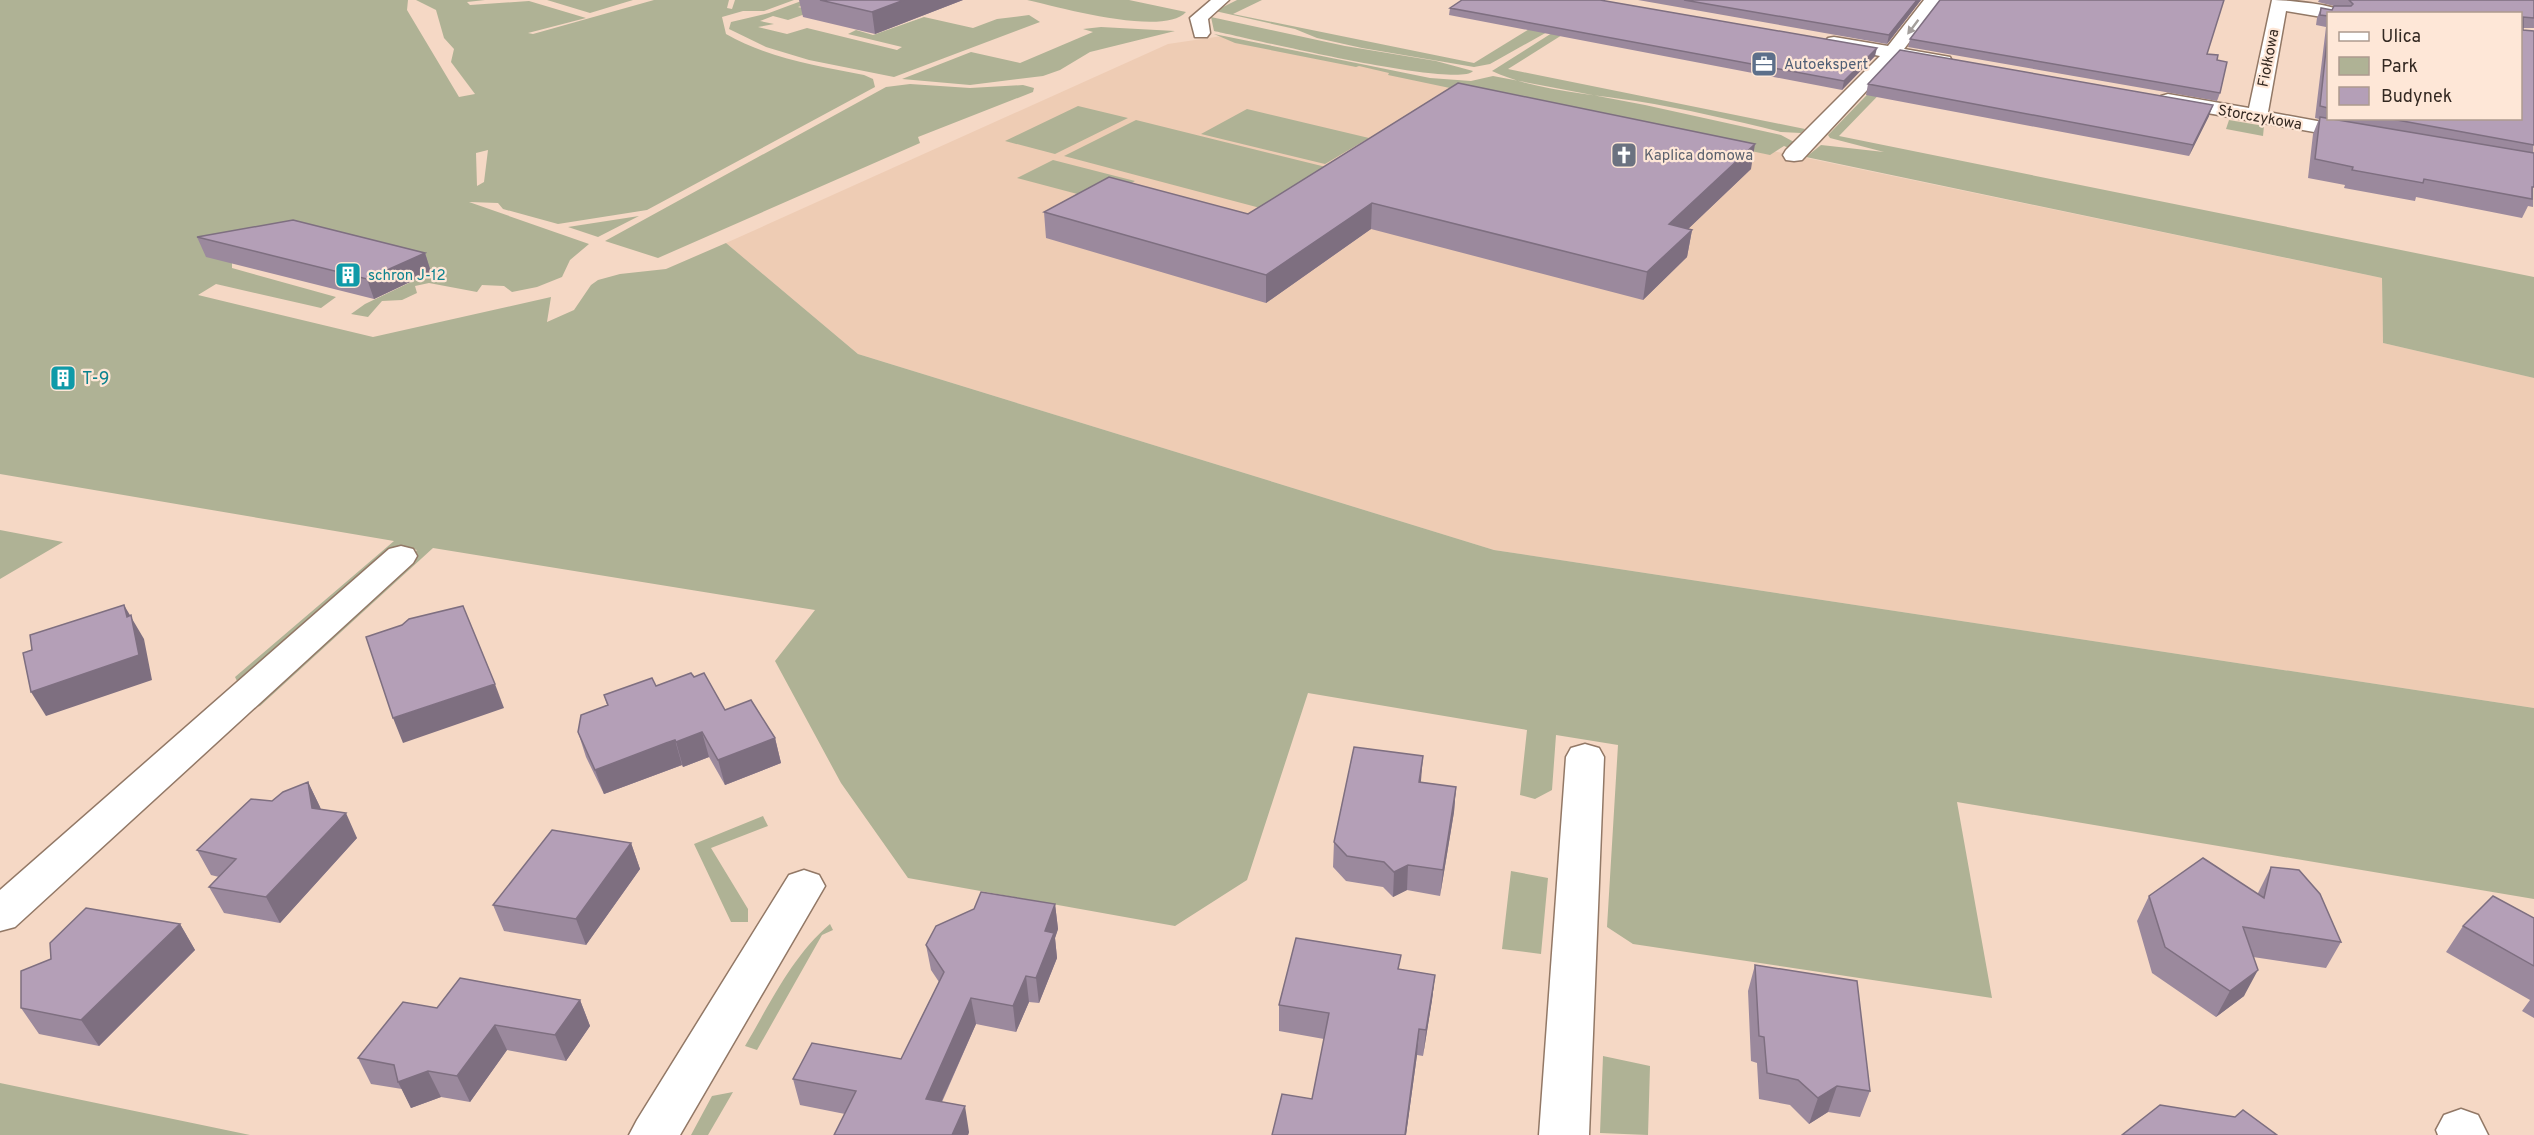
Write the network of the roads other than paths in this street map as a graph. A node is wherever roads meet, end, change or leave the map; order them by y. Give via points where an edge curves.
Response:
1 (1221, 0) edge
2 (1933, 0) edge
3 (2279, 3) edge
4 (2328, 12) edge
5 (1201, 33) dead end
6 (1820, 39) edge
7 (1892, 52) junction
8 (1958, 63) edge
9 (2153, 98) edge
10 (2256, 116) junction
11 (2384, 138) edge
12 (1794, 155) dead end
13 (401, 556) dead end
14 (1585, 757) dead end
15 (804, 886) dead end
16 (0, 915) edge
17 (654, 1135) edge
18 (1564, 1135) edge

1 - 5 street via 1200,18
2 -> 7 street
3 - 4 street
3 - 10 street, Fiołkowa
6 - 7 street
7 - 8 street
7 - 12 street
9 - 10 street, Storczykowa
10 - 11 street, Storczykowa
13 - 16 street
14 - 18 street
15 - 17 street

